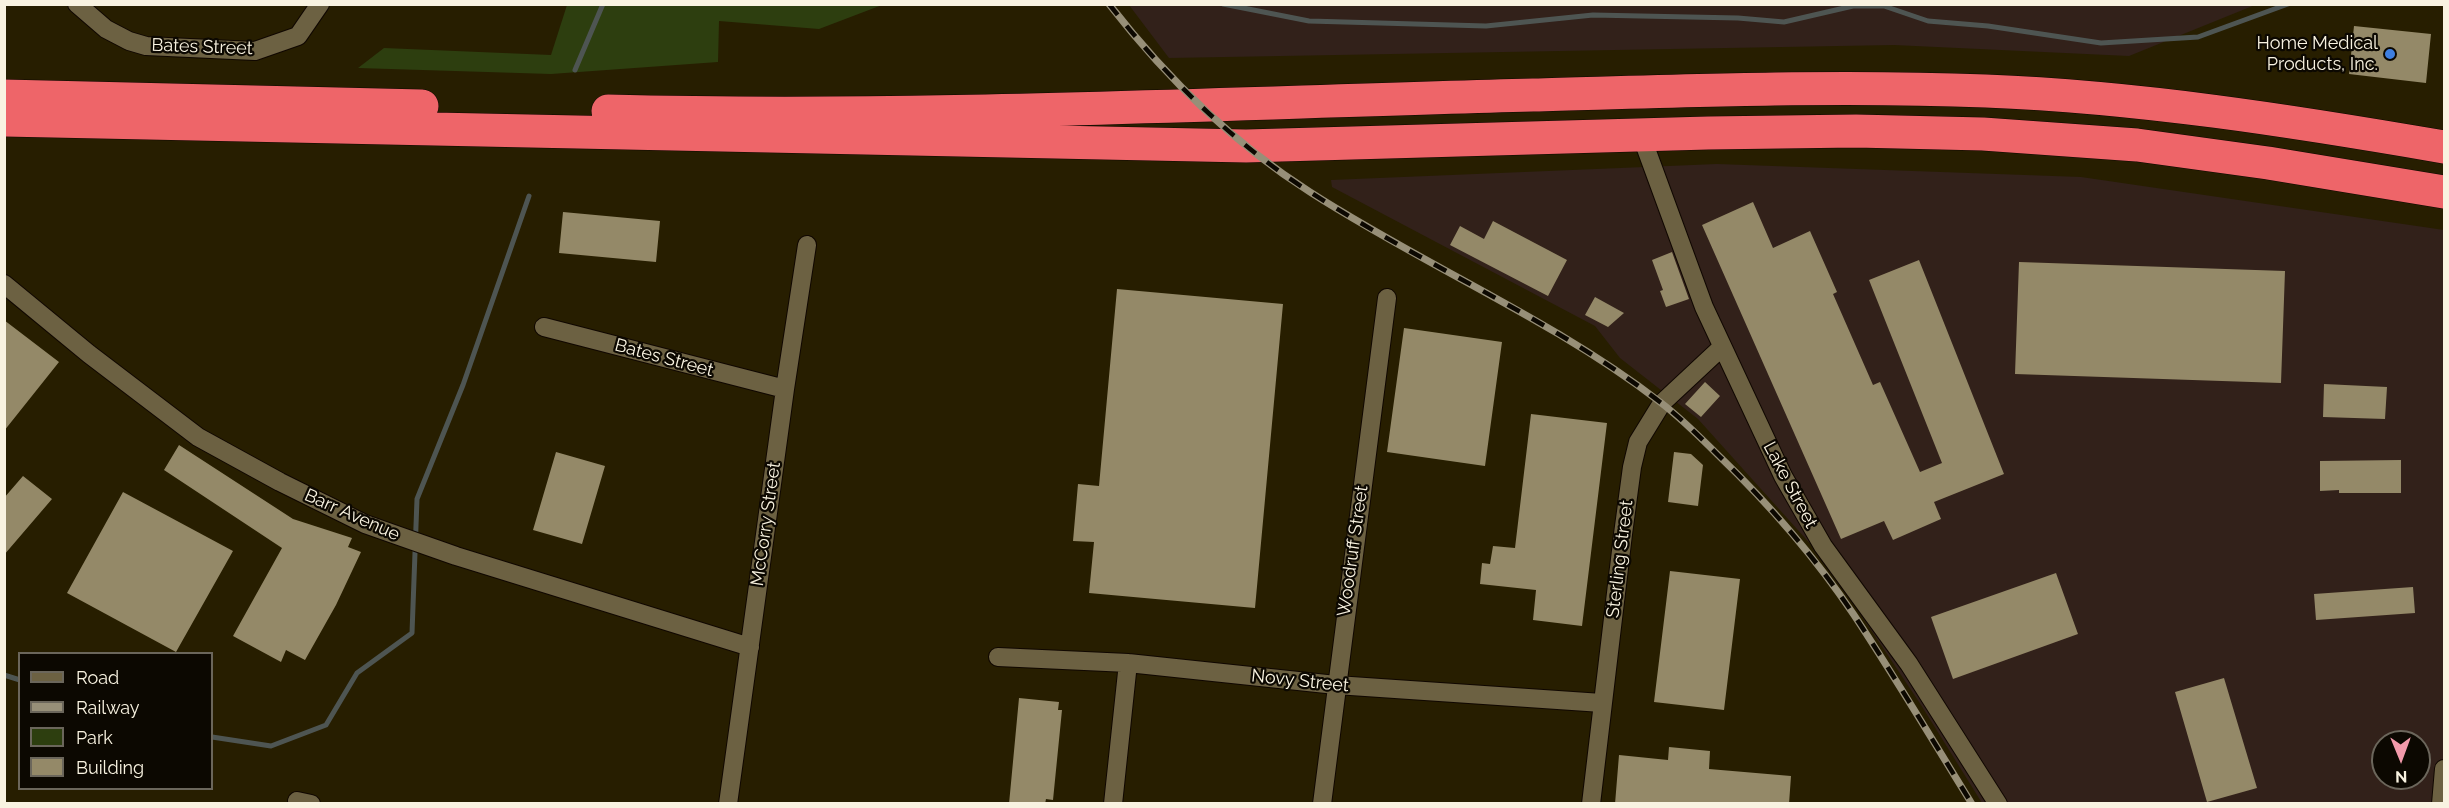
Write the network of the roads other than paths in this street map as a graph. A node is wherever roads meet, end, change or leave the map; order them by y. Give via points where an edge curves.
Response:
1 (77, 4) edge
2 (320, 4) edge
3 (4, 96) edge
4 (4, 120) edge
5 (1641, 135) junction
6 (2445, 147) edge
7 (2445, 192) edge
8 (807, 245) dead end
9 (4, 284) edge
10 (1387, 298) dead end
11 (544, 327) dead end
12 (1722, 347) junction
13 (785, 389) junction
14 (750, 647) junction
15 (998, 657) dead end
16 (1128, 663) junction
17 (1336, 686) junction
18 (1602, 703) junction
19 (2445, 769) edge
20 (728, 804) edge
21 (1113, 804) edge
22 (1322, 804) edge
23 (1591, 804) edge
24 (1998, 804) edge
25 (2441, 804) edge

1 - 2 street, Bates Street via 106,29 146,46 255,51 298,36
3 - 6 highway via 816,112 1749,88 1886,88 1992,91 2151,104 2284,120
4 - 5 highway via 1246,146
5 - 7 highway via 1856,131 2019,136 2137,145
5 - 12 street, Lake Street
8 - 13 street, McCorry Street
9 - 14 street, Barr Avenue via 198,437 365,524
10 - 17 street, Woodruff Street
11 - 13 street, Bates Street
12 - 18 street, Sterling Street via 1662,403 1638,442
12 - 24 street, Lake Street via 1783,476 1823,546 1909,664
13 - 14 street, McCorry Street
14 - 20 street, McCorry Street
15 - 16 street, Novy Street
16 - 17 street, Novy Street
16 - 21 street
17 - 18 street, Novy Street
17 - 22 street, Woodruff Street
18 - 23 street, Sterling Street
19 - 25 street

